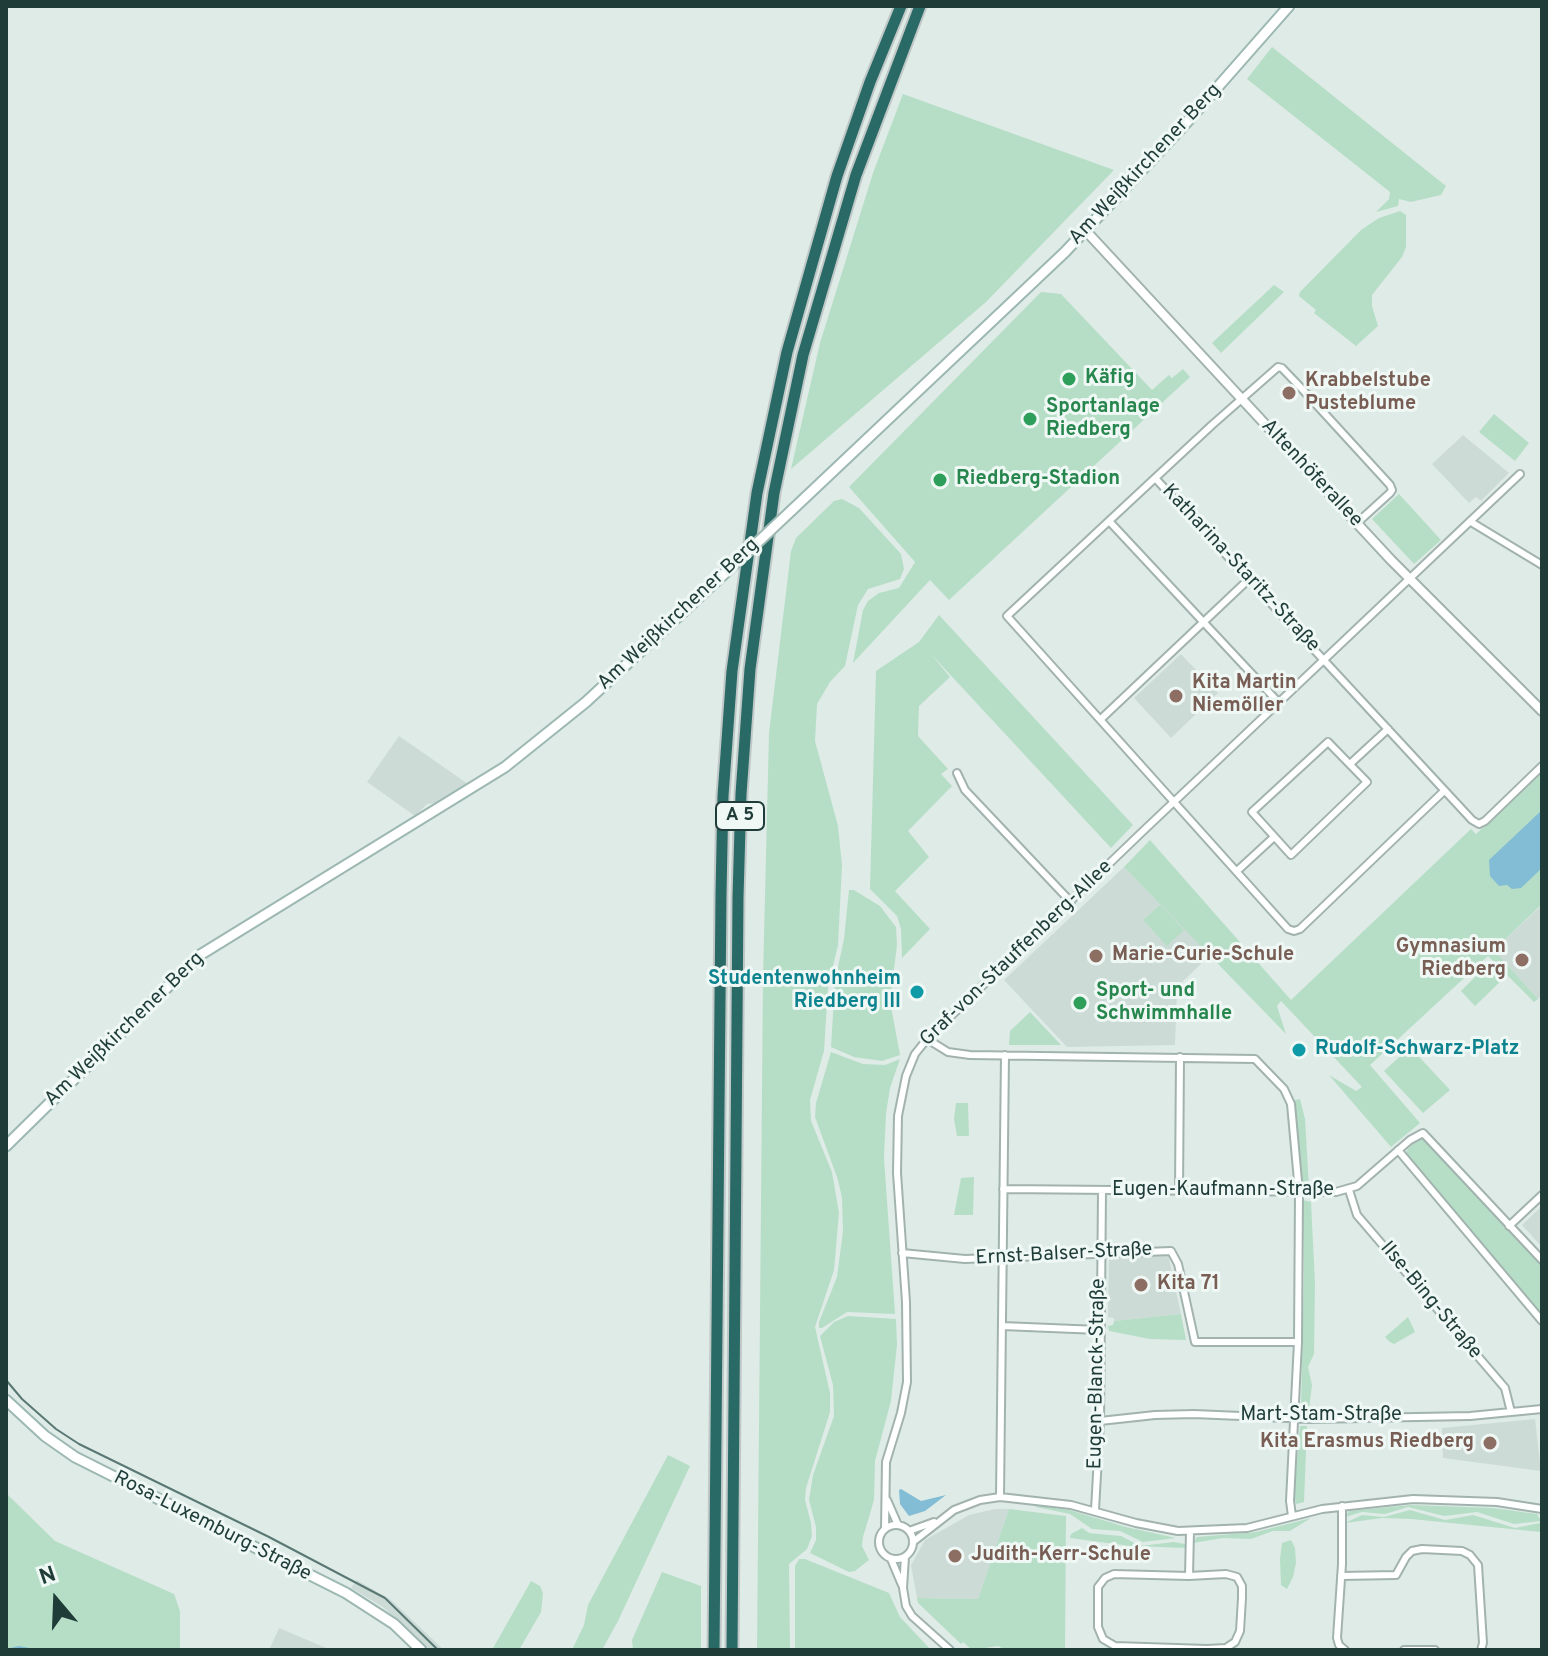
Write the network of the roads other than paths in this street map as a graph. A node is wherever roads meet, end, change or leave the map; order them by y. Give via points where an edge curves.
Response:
1 (901, 6) edge
2 (920, 6) edge
3 (1289, 6) edge
4 (1086, 231) junction
5 (1241, 398) junction
6 (1520, 474) dead end
7 (1155, 478) junction
8 (1109, 521) junction
9 (1471, 522) junction
10 (1357, 523) junction
11 (1542, 565) edge
12 (1249, 579) junction
13 (1409, 579) junction
14 (1203, 623) junction
15 (1325, 660) junction
16 (1279, 703) junction
17 (1541, 708) edge
18 (1101, 719) junction
19 (1388, 729) junction
20 (1350, 764) junction
21 (1542, 766) edge
22 (957, 773) dead end
23 (1444, 791) junction
24 (1174, 802) junction
25 (1274, 837) junction
26 (1237, 871) junction
27 (1071, 902) junction
28 (927, 1039) junction
29 (1005, 1055) junction
30 (1180, 1057) junction
31 (6, 1146) edge
32 (1398, 1150) junction
33 (1003, 1189) junction
34 (1102, 1190) junction
35 (1349, 1190) junction
36 (1179, 1192) junction
37 (1299, 1192) junction
38 (1542, 1195) edge
39 (1509, 1226) junction
40 (902, 1253) junction
41 (1099, 1254) junction
42 (1003, 1259) junction
43 (1542, 1260) edge
44 (1542, 1321) edge
45 (1002, 1326) junction
46 (1099, 1330) junction
47 (1298, 1342) junction
48 (6, 1400) edge
49 (1542, 1411) edge
50 (1511, 1412) junction
51 (1296, 1417) junction
52 (1100, 1421) junction
53 (886, 1497) junction
54 (1000, 1497) junction
55 (1342, 1506) junction
56 (1542, 1509) edge
57 (1095, 1510) junction
58 (1292, 1516) junction
59 (938, 1521) junction
60 (898, 1525) junction
61 (885, 1529) junction
62 (909, 1531) junction
63 (1190, 1531) junction
64 (913, 1542) junction
65 (905, 1557) junction
66 (891, 1559) junction
67 (1189, 1576) junction
68 (1341, 1576) junction
69 (903, 1588) junction
70 (421, 1650) edge
71 (714, 1650) edge
72 (732, 1650) edge
73 (950, 1650) edge
74 (1345, 1650) edge
75 (1404, 1650) edge
76 (1435, 1650) edge
77 (1481, 1650) edge

1 - 71 highway, A 5 via 842,162 802,291 757,493 739,612 723,810
2 - 72 highway, A 5 via 856,175 803,355 774,493 751,654 738,897
3 - 4 main road, Am Weißkirchener Berg
4 - 5 street, Altenhöferallee
4 - 31 main road, Am Weißkirchener Berg, bridge via 586,702 514,761 200,955
5 - 7 street
5 - 10 street, Altenhöferallee
5 - 10 street via 1273,369 1282,368 1392,490
6 - 9 street, Graf-von-Stauffenberg-Allee
7 - 8 street
7 - 12 street, Katharina-Staritz-Straße
8 - 14 street
8 - 18 street via 1007,616
9 - 11 street
9 - 13 street, Graf-von-Stauffenberg-Allee
10 - 13 street, Altenhöferallee
12 - 14 street
12 - 15 street, Katharina-Staritz-Straße
13 - 15 street, Graf-von-Stauffenberg-Allee
13 - 17 street, Altenhöferallee
14 - 16 street
14 - 18 street
15 - 16 street, Graf-von-Stauffenberg-Allee
15 - 19 street, Katharina-Staritz-Straße
16 - 24 street, Graf-von-Stauffenberg-Allee
18 - 24 street
19 - 20 street
19 - 23 street, Katharina-Staritz-Straße
20 - 25 street via 1367,782 1291,855
20 - 25 street via 1328,742 1252,812
21 - 23 street, Katharina-Staritz-Straße via 1479,824
22 - 27 street via 965,790
23 - 26 street via 1300,929 1288,929
24 - 26 street
24 - 27 street, Graf-von-Stauffenberg-Allee
25 - 26 street
27 - 28 street, Graf-von-Stauffenberg-Allee
28 - 29 street via 948,1052
28 - 40 street, Graf-von-Stauffenberg-Allee via 910,1064 900,1099
29 - 30 street
29 - 33 street
30 - 36 street
30 - 37 street via 1255,1059 1284,1089 1291,1104
32 - 35 street, Eugen-Kaufmann-Straße
32 - 39 street, Eugen-Kaufmann-Straße via 1423,1133
32 - 44 street
33 - 34 street, Eugen-Kaufmann-Straße
33 - 42 street
34 - 36 street, Eugen-Kaufmann-Straße
34 - 41 street, Eugen-Blanck-Straße
35 - 37 street, Eugen-Kaufmann-Straße
35 - 50 street, Ilse-Bing-Straße via 1357,1215 1505,1388
36 - 37 street, Eugen-Kaufmann-Straße
37 - 47 street
38 - 39 street
39 - 43 street
40 - 42 street, Ernst-Balser-Straße
40 - 53 street, Graf-von-Stauffenberg-Allee via 907,1382 886,1462
41 - 42 street, Ernst-Balser-Straße
41 - 46 street, Eugen-Blanck-Straße
41 - 47 street, Ernst-Balser-Straße via 1171,1251 1195,1342
42 - 45 street
45 - 46 street
45 - 54 street
46 - 52 street, Eugen-Blanck-Straße
47 - 51 street
48 - 70 main road, Rosa-Luxemburg-Straße via 75,1457 360,1601
49 - 50 street, Mart-Stam-Straße
50 - 51 street, Mart-Stam-Straße
51 - 52 street, Mart-Stam-Straße via 1155,1415
51 - 58 street
52 - 57 street, Eugen-Blanck-Straße
53 - 60 street, Graf-von-Stauffenberg-Allee
53 - 61 street, Graf-von-Stauffenberg-Allee
54 - 57 street
54 - 59 street via 965,1505
55 - 56 street via 1443,1499
55 - 58 street
55 - 68 street
57 - 63 street
58 - 63 street via 1247,1528
59 - 62 street
59 - 64 street
60 - 61 street
60 - 62 street
61 - 66 street, Graf-von-Stauffenberg-Allee via 879,1546
62 - 64 street
63 - 67 street
64 - 65 street, Graf-von-Stauffenberg-Allee
65 - 66 street
65 - 69 street, Graf-von-Stauffenberg-Allee
66 - 69 street, Graf-von-Stauffenberg-Allee
67 - 67 street via 1105,1578 1098,1587 1103,1639 1115,1646 1207,1649 1235,1642 1242,1598 1237,1577
68 - 74 street via 1337,1638
68 - 77 street via 1396,1575 1412,1551 1422,1549 1470,1555 1478,1565
69 - 73 street, Graf-von-Stauffenberg-Allee via 912,1616
75 - 76 street

